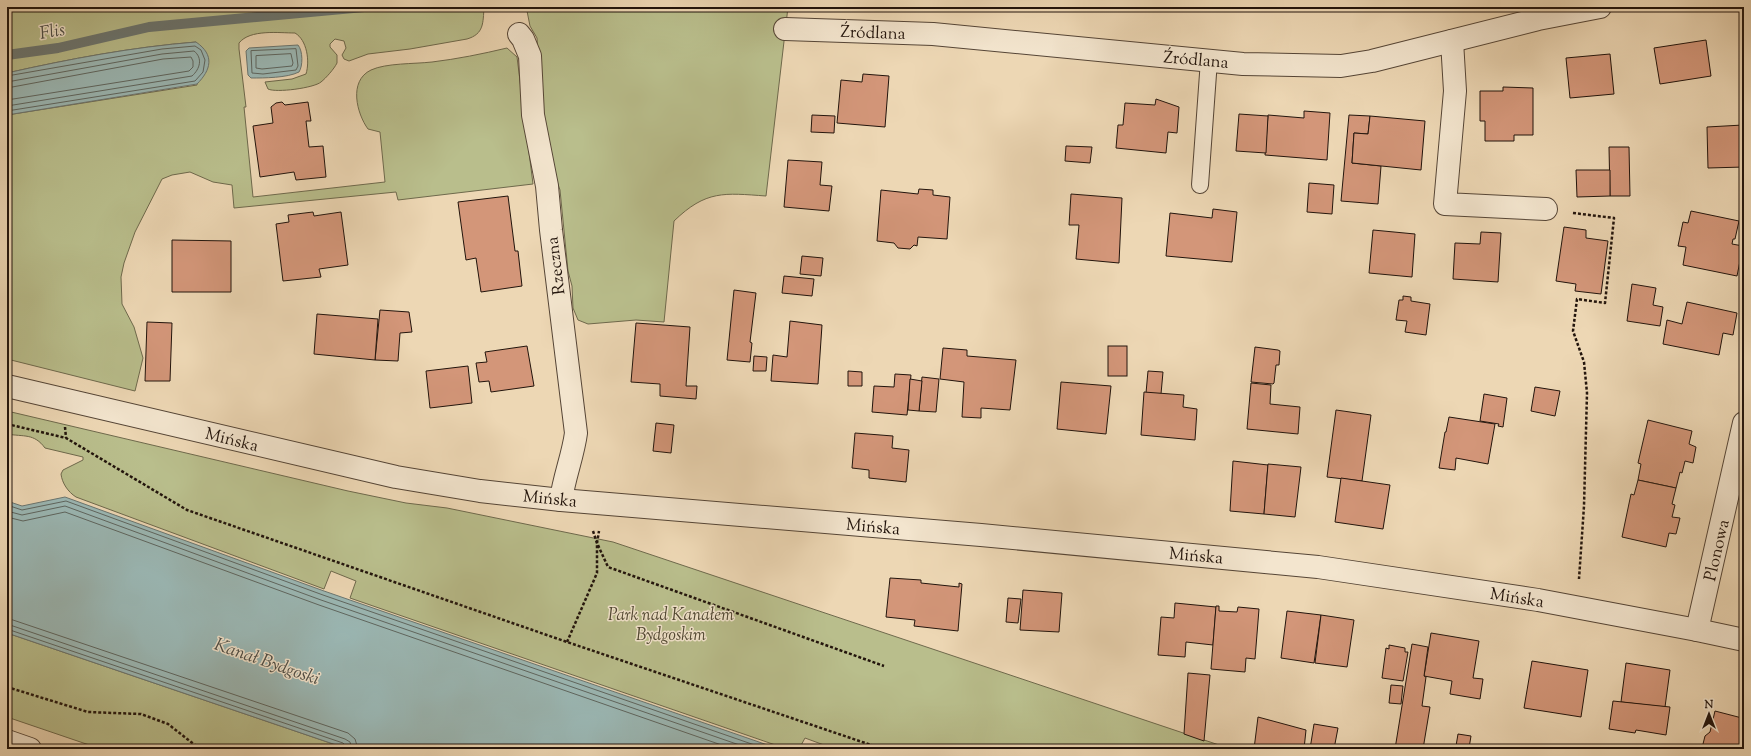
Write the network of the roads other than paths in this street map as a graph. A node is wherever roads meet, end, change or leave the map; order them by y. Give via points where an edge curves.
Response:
1 (1600, 7) edge
2 (785, 29) dead end
3 (518, 34) dead end
4 (1452, 41) junction
5 (1209, 60) junction
6 (1200, 185) dead end
7 (1546, 208) dead end
8 (7, 386) edge
9 (1744, 423) edge
10 (561, 500) junction
11 (1697, 630) junction
12 (1744, 640) edge
13 (7, 741) edge
14 (30, 749) edge

1 - 4 street, Źródlana via 1538,19
2 - 5 street, Źródlana via 933,34
3 - 10 street, Rzeczna via 525,42 530,56 533,115 547,186 550,230 576,433 563,481
4 - 5 street, Źródlana via 1341,66 1285,66
4 - 7 street via 1455,91 1445,204
5 - 6 lane
8 - 10 street, Mińska via 396,477 480,491
9 - 11 street, Plonowa
10 - 11 street, Mińska via 981,535 1318,567 1538,600
11 - 12 street, Mińska
13 - 14 street

